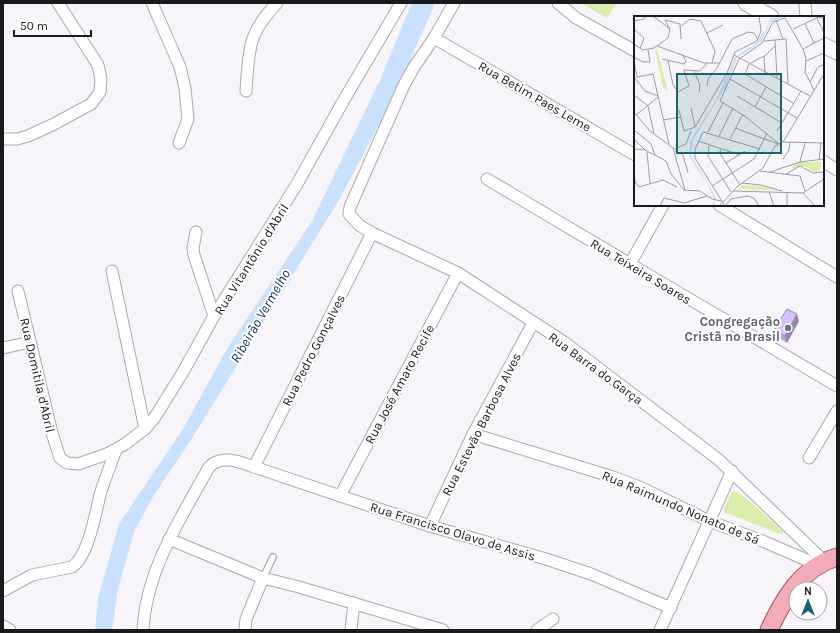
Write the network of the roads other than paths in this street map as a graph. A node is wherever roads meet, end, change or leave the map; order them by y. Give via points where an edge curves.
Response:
1 (58, 3) edge
2 (152, 3) edge
3 (277, 3) edge
4 (401, 3) edge
5 (454, 3) edge
6 (558, 3) edge
7 (746, 3) edge
8 (805, 3) edge
9 (769, 16) edge
10 (806, 16) edge
11 (434, 38) junction
12 (824, 46) edge
13 (634, 50) edge
14 (837, 52) edge
15 (246, 91) dead end
16 (3, 139) edge
17 (179, 143) dead end
18 (634, 154) edge
19 (824, 162) edge
20 (837, 170) edge
21 (487, 179) dead end
22 (662, 206) edge
23 (721, 206) edge
24 (196, 232) dead end
25 (372, 233) junction
26 (630, 264) junction
27 (112, 270) dead end
28 (458, 273) junction
29 (837, 277) edge
30 (18, 291) dead end
31 (214, 316) junction
32 (533, 323) junction
33 (30, 342) junction
34 (3, 348) edge
35 (837, 386) edge
36 (837, 411) edge
37 (146, 429) junction
38 (473, 434) junction
39 (116, 450) junction
40 (60, 458) joint
41 (809, 458) dead end
42 (254, 467) junction
43 (732, 471) junction
44 (340, 496) junction
45 (709, 521) junction
46 (430, 526) junction
47 (169, 539) junction
48 (273, 557) dead end
49 (827, 561) edge
50 (263, 578) junction
51 (3, 590) edge
52 (354, 603) junction
53 (670, 608) junction
54 (553, 619) dead end
55 (3, 626) edge
56 (10, 630) edge
57 (143, 630) edge
58 (245, 630) edge
59 (351, 630) edge
60 (443, 630) edge
61 (537, 630) edge
62 (660, 630) edge
63 (769, 630) edge

1 - 16 street via 98,65 100,92 91,104 54,124 28,136
2 - 17 street via 180,67 185,88 188,119
3 - 15 street via 253,37
4 - 31 street, Rua Vitantônio d'Abril via 298,184
5 - 11 street
6 - 13 street via 576,18
7 - 9 street
8 - 10 street
11 - 18 street, Rua Betim Paes Leme
11 - 25 street, Rua Barra do Garça via 404,86 350,207 349,214 352,218
12 - 14 street
19 - 20 street
21 - 26 street, Rua Teixeira Soares
22 - 26 street
23 - 29 street
24 - 31 street via 194,255
25 - 28 street, Rua Barra do Garça
25 - 42 street, Rua Pedro Gonçalves
26 - 35 street, Rua Teixeira Soares
27 - 37 street
28 - 32 street, Rua Barra do Garça
28 - 44 street, Rua José Amaro Recife
30 - 33 street, Rua Domitila d'Abril
31 - 37 street, Rua Vitantônio d'Abril via 184,372
32 - 38 street, Rua Estevão Barbosa Alves
32 - 43 street, Rua Barra do Garça via 564,342
33 - 34 street
33 - 40 street, Rua Domitila d'Abril
36 - 41 street
37 - 39 street, Rua Vitantônio d'Abril
38 - 45 street, Rua Raimundo Nonato de Sá via 642,488
38 - 46 street, Rua Estevão Barbosa Alves
39 - 40 street, Rua Vitantônio d'Abril via 78,464 67,463
39 - 51 street via 88,543 76,564 32,575
42 - 44 street, Rua Francisco Olavo de Assis
42 - 47 street, Rua Francisco Olavo de Assis via 233,460 215,462
43 - 45 street
43 - 49 street, Rua Barra do Garça
44 - 46 street, Rua Francisco Olavo de Assis
45 - 49 street, Rua Raimundo Nonato de Sá
45 - 53 street
46 - 53 street, Rua Francisco Olavo de Assis via 546,558
47 - 50 street
47 - 57 street via 147,600
48 - 50 lane
49 - 63 main road via 796,582
50 - 52 street
50 - 58 street via 246,619
52 - 59 street
52 - 60 street
53 - 62 street
54 - 61 street
55 - 56 street

